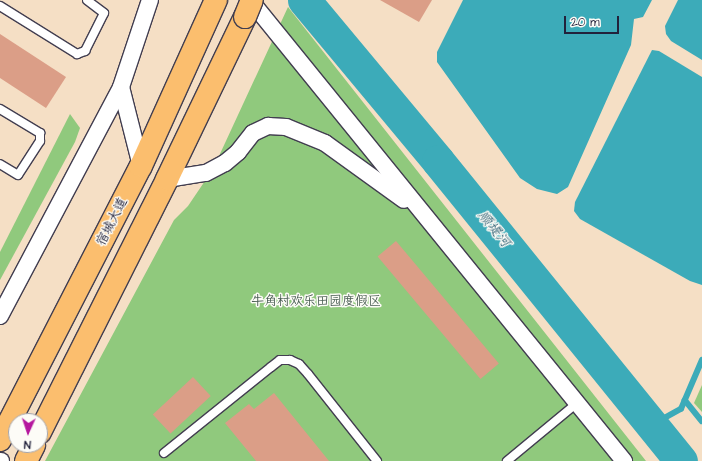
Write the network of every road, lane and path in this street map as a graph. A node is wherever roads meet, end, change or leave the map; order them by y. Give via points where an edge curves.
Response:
1 (87, 0) edge
2 (150, 0) edge
3 (216, 0) edge
4 (0, 6) edge
5 (249, 6) edge
6 (121, 87) junction
7 (0, 109) edge
8 (0, 164) edge
9 (140, 166) junction
10 (167, 179) junction
11 (422, 213) junction
12 (0, 316) edge
13 (576, 404) junction
14 (48, 416) edge
15 (0, 440) edge
16 (164, 453) dead end
17 (377, 461) edge
18 (507, 461) edge
19 (624, 461) edge

1 - 4 lane via 104,13 85,52 77,54
2 - 6 street
3 - 9 main road, 宿城大道
5 - 10 main road
5 - 11 street
6 - 9 street
6 - 12 street
7 - 8 lane via 40,133 40,141 18,175
9 - 15 main road, 宿城大道
10 - 11 street via 206,173 225,163 238,152 253,133 268,126 286,127 325,143
10 - 14 main road
11 - 13 street
13 - 18 lane
13 - 19 street
16 - 17 lane via 280,360 290,360 299,364 308,374

